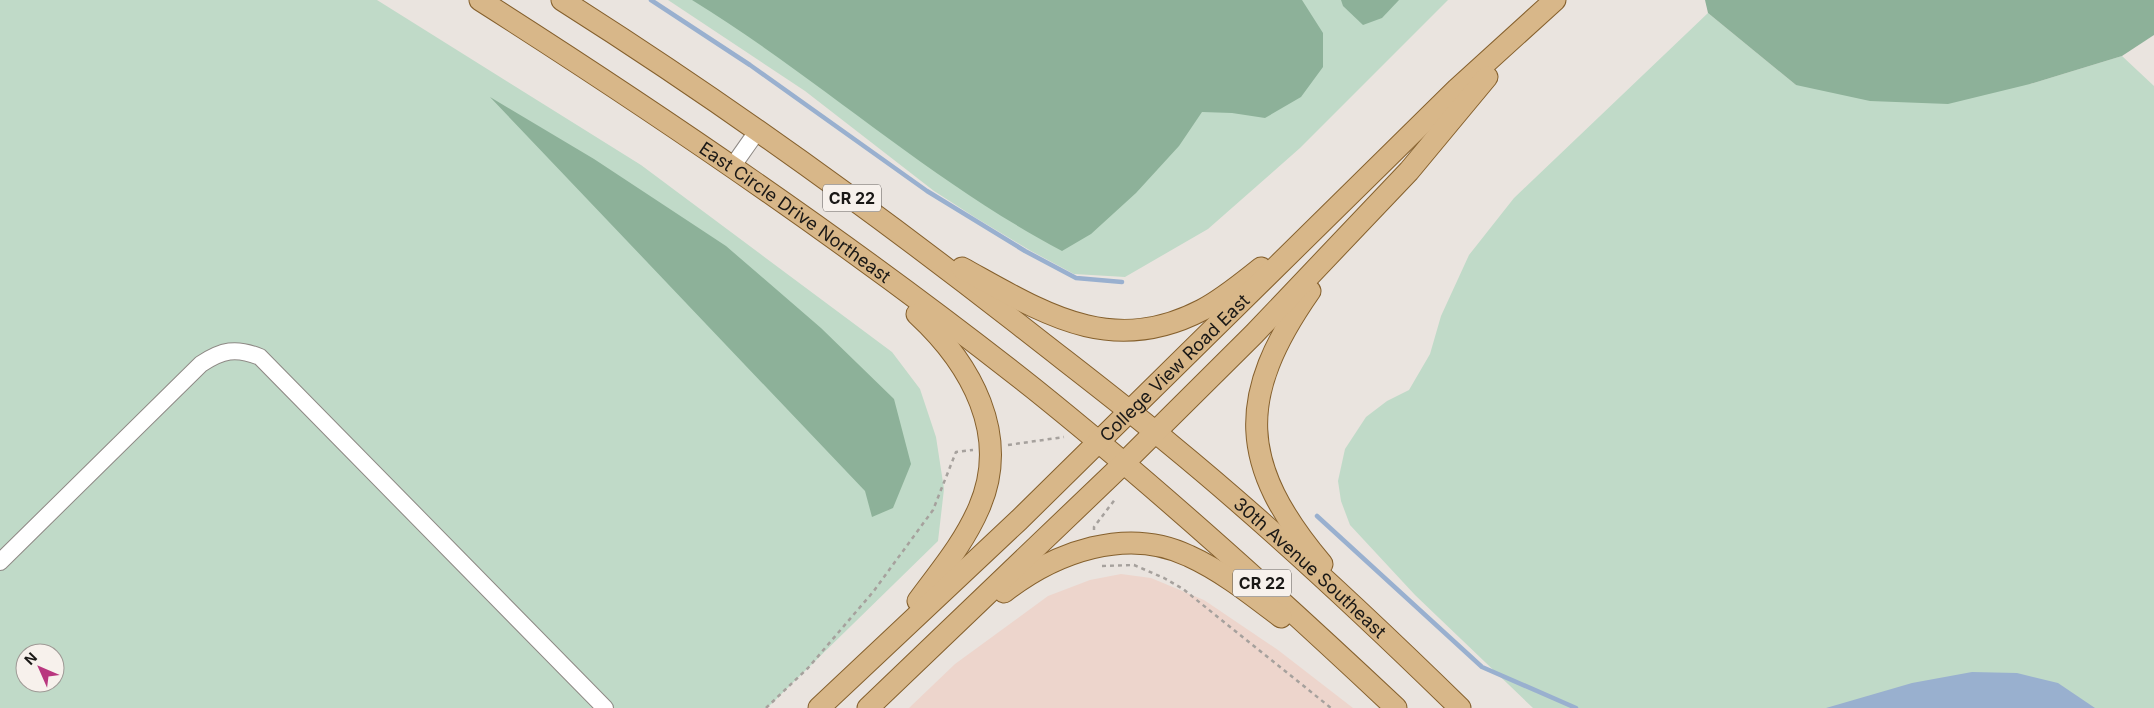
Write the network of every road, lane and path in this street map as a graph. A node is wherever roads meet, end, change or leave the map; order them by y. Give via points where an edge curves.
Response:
1 (480, 0) edge
2 (562, 0) edge
3 (1555, 0) edge
4 (1530, 25) junction
5 (758, 130) junction
6 (732, 167) junction
7 (1372, 212) junction
8 (1325, 220) junction
9 (905, 235) junction
10 (836, 239) junction
11 (1130, 412) junction
12 (1155, 432) junction
13 (1098, 443) junction
14 (1123, 464) junction
15 (0, 562) edge
16 (881, 649) junction
17 (1404, 652) junction
18 (1365, 679) junction
19 (896, 681) junction
20 (605, 708) edge
21 (819, 708) edge
22 (868, 708) edge
23 (1396, 708) edge
24 (1460, 708) edge

1 - 6 main road, East Circle Drive Northeast / CR 22 via 624,92
2 - 5 main road, CR 22
3 - 4 main road, College View Road East
4 - 7 main road, College View Road East
4 - 8 main road, College View Road East via 1457,89
5 - 6 lane
5 - 9 main road, CR 22
6 - 10 main road, East Circle Drive Northeast / CR 22
7 - 12 main road, College View Road East
7 - 17 main road via 1319,278 1274,349 1262,383 1256,414 1256,437 1265,473 1292,525 1339,583
8 - 9 main road via 1202,310 1168,324 1122,331 1095,329 1058,318
8 - 11 main road, College View Road East
9 - 11 main road, CR 22
10 - 13 main road, East Circle Drive Northeast / CR 22 via 1027,384
10 - 16 main road via 927,323 955,355 978,395 988,433 988,478 972,525
11 - 12 main road, CR 22
11 - 13 main road, College View Road East
12 - 14 main road, College View Road East
12 - 17 main road, 30th Avenue Southeast / CR 22
13 - 14 main road, CR 22
13 - 16 main road, College View Road East
14 - 18 main road, CR 22 via 1264,584
14 - 19 main road, College View Road East
15 - 20 lane via 201,364 219,352 248,352 260,357
16 - 21 main road, College View Road East
17 - 24 main road, 30th Avenue Southeast / CR 22
18 - 19 main road via 1215,570 1172,549 1135,543 1093,547 1062,557 1030,573
18 - 23 main road, CR 22
19 - 22 main road, College View Road East

